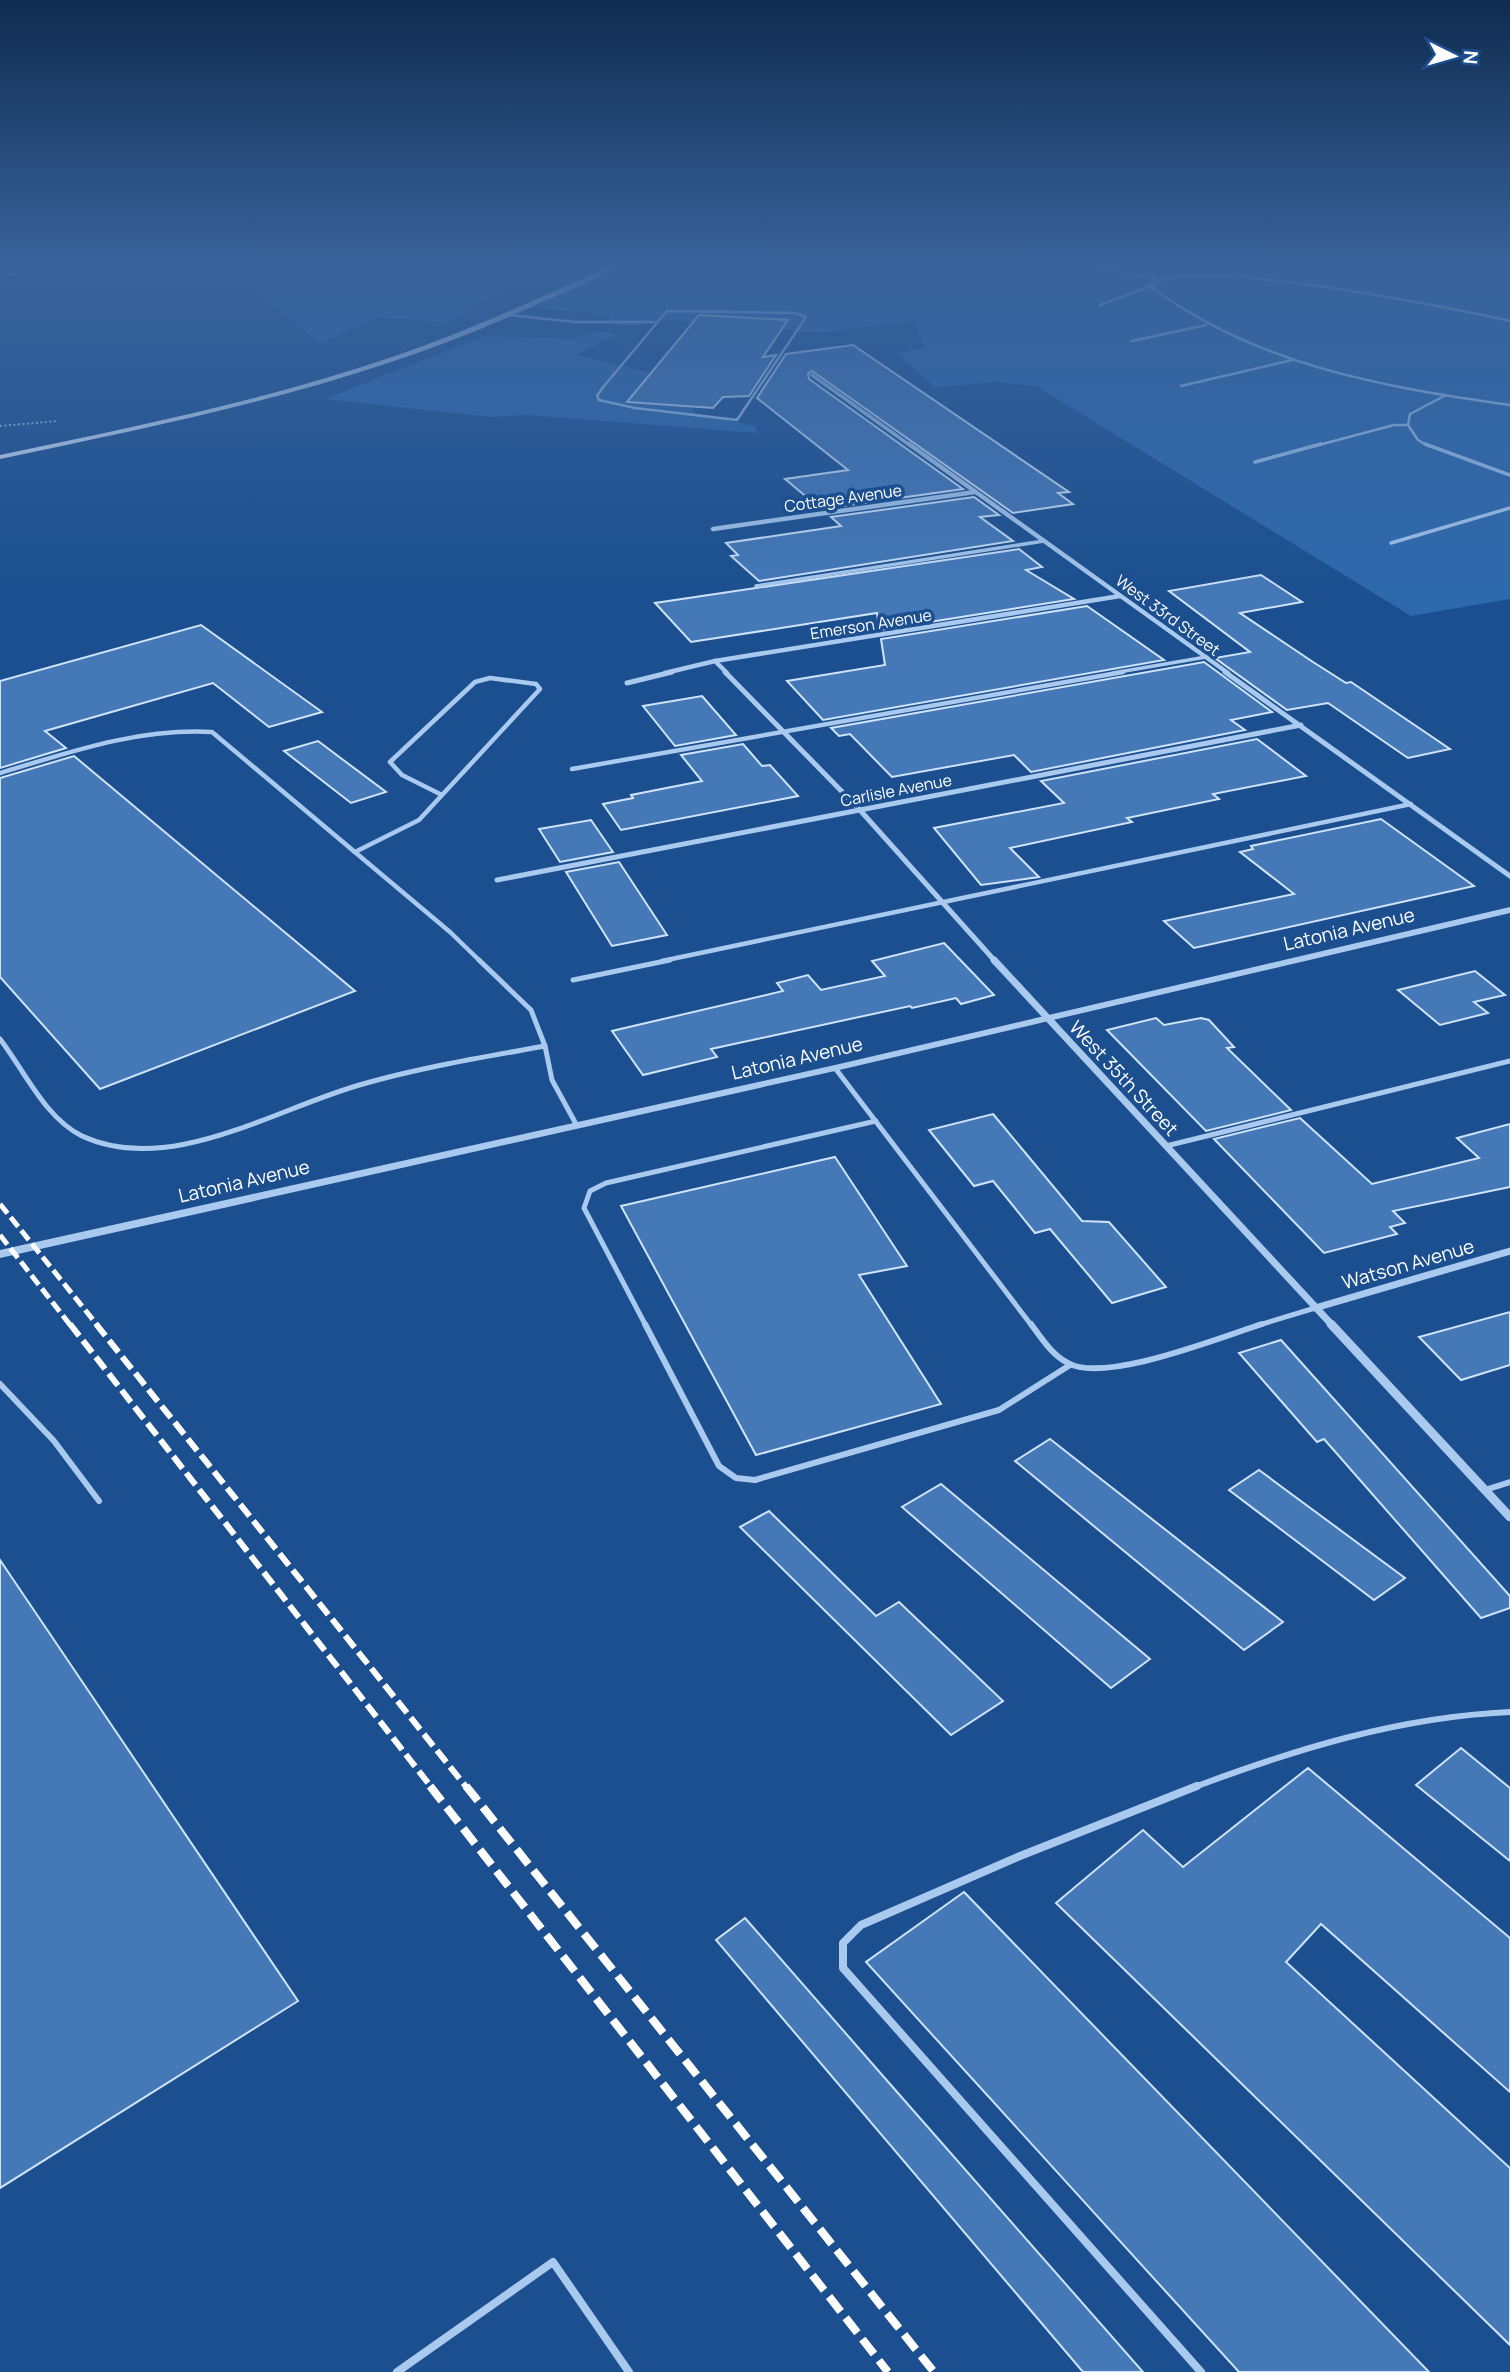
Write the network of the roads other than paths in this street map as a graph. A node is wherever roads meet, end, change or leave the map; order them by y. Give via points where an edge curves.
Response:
1 (338, 377) edge
2 (612, 377) edge
3 (766, 377) edge
4 (814, 377) edge
5 (1222, 377) edge
6 (1367, 377) edge
7 (1181, 386) dead end
8 (1446, 395) junction
9 (1510, 405) edge
10 (1408, 425) junction
11 (0, 457) edge
12 (1255, 462) dead end
13 (1510, 475) edge
14 (976, 492) junction
15 (1510, 508) edge
16 (713, 529) dead end
17 (1045, 541) junction
18 (1391, 542) dead end
19 (755, 586) dead end
20 (1120, 596) junction
21 (1206, 657) junction
22 (715, 661) junction
23 (626, 683) dead end
24 (1301, 725) junction
25 (783, 731) junction
26 (572, 769) dead end
27 (0, 773) edge
28 (442, 795) junction
29 (1410, 804) junction
30 (859, 809) junction
31 (355, 852) junction
32 (1510, 876) edge
33 (497, 880) dead end
34 (942, 904) junction
35 (1510, 910) edge
36 (573, 980) dead end
37 (1047, 1017) junction
38 (0, 1039) edge
39 (545, 1046) junction
40 (1510, 1061) edge
41 (835, 1068) junction
42 (876, 1121) junction
43 (576, 1124) junction
44 (1166, 1146) junction
45 (1510, 1251) edge
46 (0, 1254) edge
47 (1315, 1308) junction
48 (1070, 1365) junction
49 (0, 1384) edge
50 (1510, 1482) edge
51 (1485, 1490) junction
52 (99, 1500) dead end
53 (1510, 1517) edge
54 (1510, 1712) edge
55 (397, 2372) edge
56 (629, 2372) edge
57 (1201, 2372) edge

1 - 11 main road via 190,416
2 - 3 lane via 597,396 599,400 737,420
4 - 14 street, West 33rd Street
5 - 7 lane
6 - 8 lane
8 - 9 lane
8 - 10 lane via 1410,414
10 - 12 lane
10 - 13 lane via 1429,447
14 - 16 street, Cottage Avenue
14 - 17 street, West 33rd Street
15 - 18 lane
17 - 19 lane
17 - 20 street, West 33rd Street
20 - 21 street, West 33rd Street
20 - 22 street, Emerson Avenue
21 - 24 street, West 33rd Street
21 - 25 lane
22 - 23 street, Emerson Avenue
22 - 25 street, West 35th Street
24 - 29 street, West 33rd Street
24 - 30 street, Carlisle Avenue
25 - 26 lane
25 - 30 street, West 35th Street
27 - 31 lane via 147,731 212,732
28 - 28 lane via 540,689 536,684 490,678 475,681 390,762 402,775
28 - 31 lane via 419,820
29 - 32 street, West 33rd Street
29 - 34 lane
30 - 33 street, Carlisle Avenue
30 - 34 street, West 35th Street
31 - 39 lane via 450,932 531,1010
34 - 36 lane
34 - 37 street, West 35th Street
35 - 37 street, Latonia Avenue
37 - 41 street, Latonia Avenue
37 - 44 street, West 35th Street
38 - 39 lane via 56,1116 81,1136 141,1147 182,1146 358,1085
39 - 43 lane via 552,1080
40 - 44 lane
41 - 42 lane
41 - 43 street, Latonia Avenue
42 - 48 lane via 1052,1352
42 - 48 lane via 606,1183 590,1191 584,1208 719,1466 736,1478 755,1480 999,1410
43 - 46 street, Latonia Avenue
44 - 47 street, West 35th Street
45 - 47 street, Watson Avenue
47 - 48 lane via 1130,1365 1097,1369
47 - 51 street, West 35th Street
49 - 52 lane via 54,1441
50 - 51 lane
51 - 53 street, West 35th Street
54 - 57 lane via 1410,1721 1281,1755 1042,1844 861,1925 843,1943 842,1968
55 - 56 lane via 553,2262

